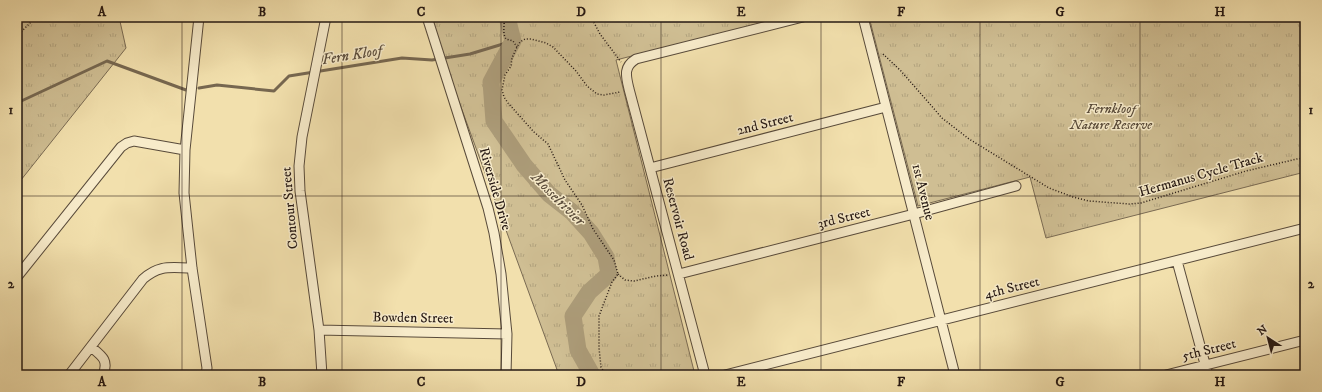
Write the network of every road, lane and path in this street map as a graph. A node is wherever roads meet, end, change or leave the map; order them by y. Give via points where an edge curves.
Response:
1 (36, 17) edge
2 (199, 17) edge
3 (326, 17) edge
4 (427, 17) edge
5 (504, 17) edge
6 (592, 17) edge
7 (803, 17) edge
8 (863, 17) edge
9 (17, 36) edge
10 (869, 41) junction
11 (517, 47) junction
12 (626, 69) junction
13 (629, 89) junction
14 (886, 107) junction
15 (185, 150) junction
16 (1305, 158) edge
17 (650, 168) junction
18 (1016, 186) dead end
19 (914, 214) junction
20 (1305, 228) edge
21 (1177, 261) junction
22 (192, 268) junction
23 (618, 274) junction
24 (678, 274) junction
25 (17, 277) edge
26 (941, 320) junction
27 (319, 330) junction
28 (507, 334) junction
29 (1305, 340) edge
30 (91, 347) junction
31 (1205, 365) junction
32 (69, 375) edge
33 (103, 375) edge
34 (206, 375) edge
35 (322, 375) edge
36 (506, 375) edge
37 (606, 375) edge
38 (705, 375) edge
39 (725, 375) edge
40 (955, 375) edge
41 (1166, 375) edge
42 (1208, 375) edge

1 - 9 path
2 - 15 street
3 - 27 street, Contour Street via 302,137 299,166 300,191
4 - 28 street, Riverside Drive via 488,208 501,274
5 - 11 path via 503,35
6 - 12 path via 600,34
7 - 12 street via 636,59
8 - 10 street, 1st Avenue
10 - 14 street, 1st Avenue
10 - 16 path, Hermanus Cycle Track via 901,71 942,118 969,139 1049,188 1073,197 1089,201 1141,203 1246,171
11 - 13 path via 525,40 546,43 553,47 597,94 604,95
11 - 23 path via 502,90 504,97 534,132 548,144 593,228 614,260
12 - 13 street, Reservoir Road
13 - 17 street, Reservoir Road
14 - 17 street, 2nd Street
14 - 19 street, 1st Avenue
15 - 22 street via 184,193
15 - 25 street via 134,141 121,147
17 - 24 street, Reservoir Road
18 - 19 street, 3rd Street
19 - 24 street, 3rd Street
19 - 26 street, 1st Avenue
20 - 21 street, 4th Street
21 - 26 street, 4th Street
21 - 31 street
22 - 30 street via 163,268 152,271 143,279
22 - 34 street
23 - 24 path via 625,280 634,282
23 - 37 path via 612,282 599,316 601,367
24 - 38 street, Reservoir Road
26 - 39 street, 4th Street
26 - 40 street, 1st Avenue
27 - 28 street, Bowden Street
27 - 35 street, Contour Street
28 - 36 street, Riverside Drive
29 - 31 street, 5th Street
30 - 32 street
30 - 33 street via 106,362
31 - 41 street, 5th Street
31 - 42 street

